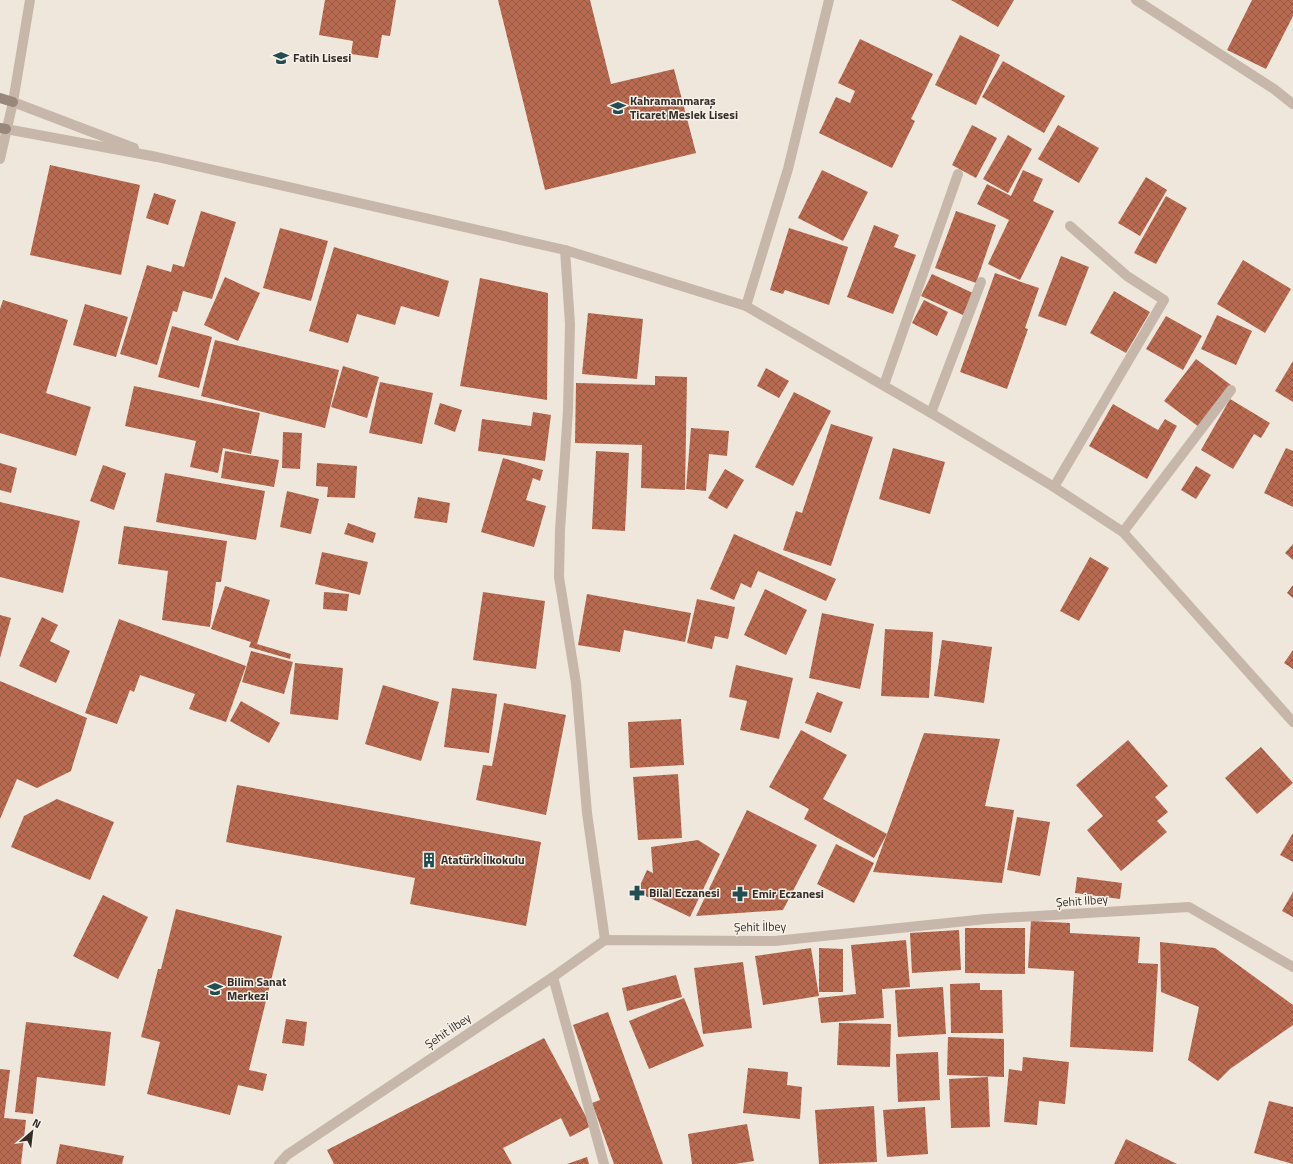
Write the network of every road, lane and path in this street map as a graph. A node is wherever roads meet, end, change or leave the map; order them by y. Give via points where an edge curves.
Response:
1 (30, 0) edge
2 (829, 0) edge
3 (1136, 0) edge
4 (0, 98) edge
5 (13, 102) junction
6 (1293, 104) edge
7 (3, 128) edge
8 (157, 157) junction
9 (0, 159) edge
10 (958, 174) dead end
11 (1070, 226) dead end
12 (565, 250) junction
13 (981, 282) dead end
14 (746, 306) junction
15 (884, 385) junction
16 (1231, 390) dead end
17 (931, 413) junction
18 (1054, 487) junction
19 (1123, 532) junction
20 (1293, 722) edge
21 (605, 940) junction
22 (1293, 967) edge
23 (553, 977) junction
24 (279, 1164) edge
25 (604, 1164) edge

1 - 5 street
2 - 14 street via 788,169
3 - 6 street
4 - 5 main road
5 - 7 street
5 - 8 street
7 - 8 street
7 - 9 street
8 - 12 street
10 - 15 street
11 - 18 street via 1127,276 1164,300
12 - 14 street
12 - 21 street via 570,324 559,577 576,683 587,813
13 - 17 street
14 - 15 street
15 - 17 street
16 - 19 street
17 - 18 street
18 - 19 street
19 - 20 street
21 - 22 street, Şehit İlbey via 775,941 986,920 1189,907
21 - 23 street, Şehit İlbey
23 - 24 street, Şehit İlbey via 287,1155
23 - 25 street

